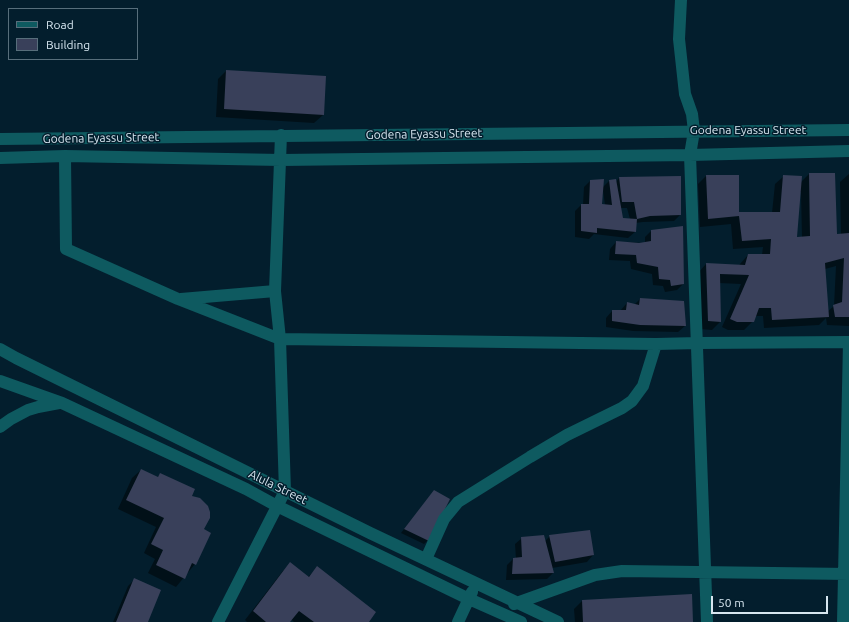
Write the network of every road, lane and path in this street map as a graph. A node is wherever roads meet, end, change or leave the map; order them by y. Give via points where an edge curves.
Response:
1 (682, 0) edge
2 (849, 130) edge
3 (694, 131) junction
4 (282, 135) junction
5 (0, 140) edge
6 (849, 151) edge
7 (690, 155) junction
8 (65, 156) junction
9 (0, 158) edge
10 (281, 160) junction
11 (275, 291) junction
12 (178, 299) junction
13 (280, 339) junction
14 (849, 342) edge
15 (698, 343) junction
16 (656, 344) junction
17 (0, 348) edge
18 (0, 381) edge
19 (62, 403) junction
20 (0, 427) edge
21 (285, 490) junction
22 (277, 506) junction
23 (426, 559) junction
24 (706, 573) junction
25 (846, 574) edge
26 (476, 584) junction
27 (469, 599) junction
28 (517, 602) junction
29 (498, 611) junction
30 (218, 622) edge
31 (458, 622) edge
32 (521, 622) edge
33 (558, 622) edge
34 (707, 622) edge
35 (843, 622) edge

1 - 3 street via 679,39 685,94 692,114
2 - 3 street, Godena Eyassu Street
3 - 4 street, Godena Eyassu Street
3 - 7 street
4 - 5 street, Godena Eyassu Street
4 - 10 street
6 - 7 street
7 - 10 street
7 - 15 street
8 - 9 street
8 - 10 street
8 - 12 street via 66,249
10 - 11 street
11 - 12 street
11 - 13 street
12 - 13 street
13 - 16 street
13 - 21 street
14 - 15 street
14 - 25 street
15 - 16 street
15 - 24 street
16 - 23 street via 643,386 632,401 567,435 458,502 444,520
17 - 21 street, Alula Street
18 - 19 street, Alula Street
19 - 20 street via 28,410
19 - 22 street, Alula Street
21 - 22 street
21 - 23 street, Alula Street
22 - 27 street, Alula Street
22 - 30 street
23 - 26 street, Alula Street
24 - 25 street
24 - 28 street via 622,571 601,574
24 - 34 street
25 - 35 street
26 - 27 street
26 - 28 street, Alula Street
27 - 29 street, Alula Street
27 - 31 street
28 - 29 street
28 - 33 street, Alula Street
29 - 32 street, Alula Street

